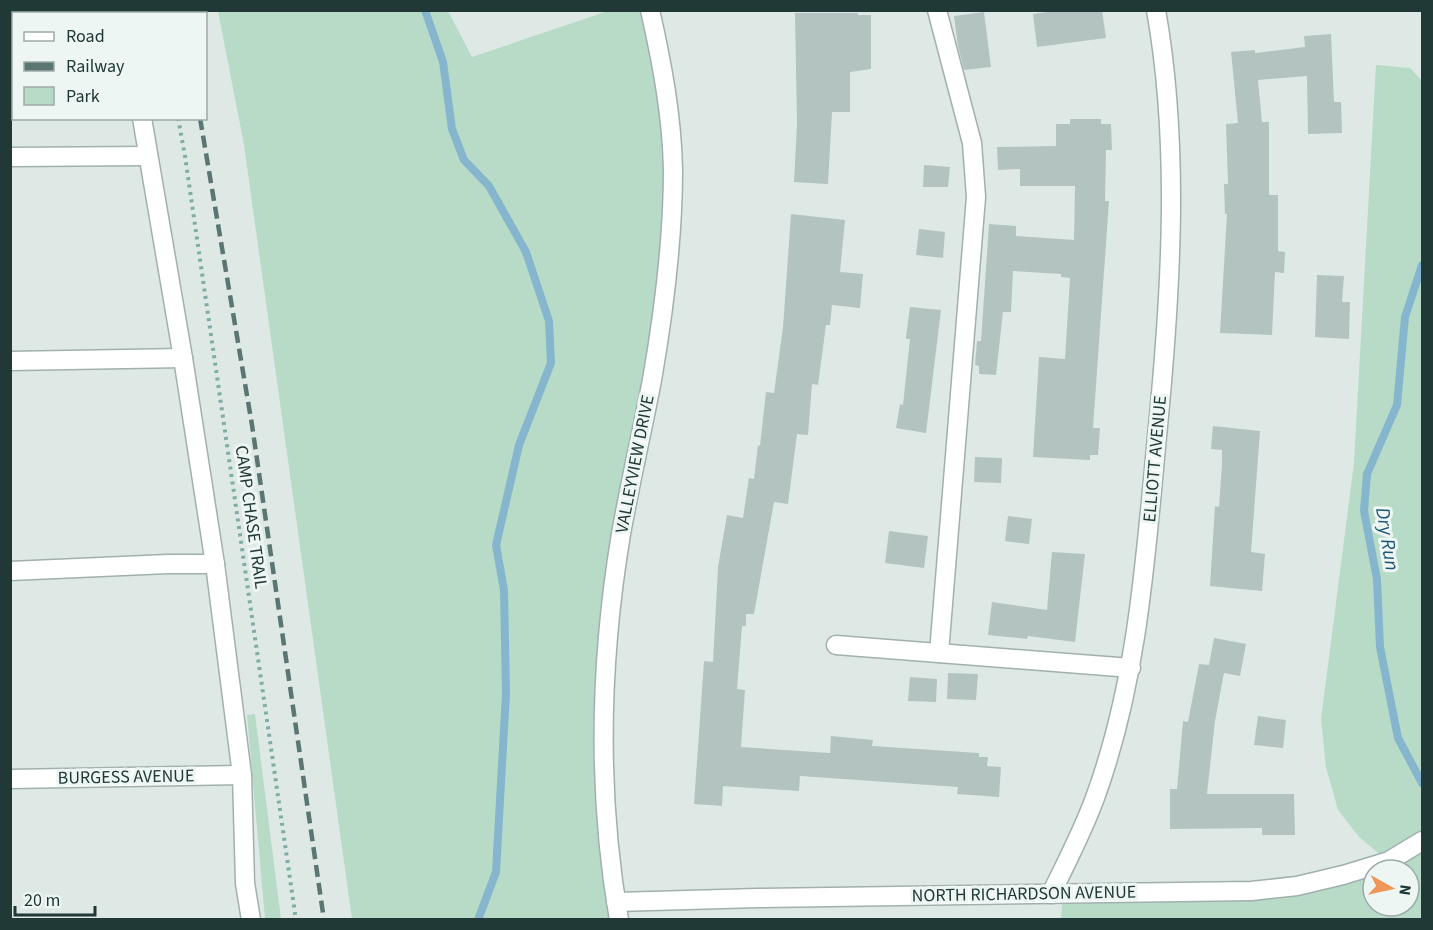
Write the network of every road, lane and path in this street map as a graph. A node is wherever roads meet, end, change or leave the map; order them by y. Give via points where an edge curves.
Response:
1 (650, 10) edge
2 (937, 10) edge
3 (1156, 10) edge
4 (142, 120) edge
5 (178, 120) edge
6 (148, 156) junction
7 (10, 157) edge
8 (183, 358) junction
9 (10, 361) edge
10 (215, 564) junction
11 (10, 571) edge
12 (836, 645) dead end
13 (939, 653) junction
14 (1131, 668) junction
15 (242, 775) junction
16 (10, 779) edge
17 (1422, 841) edge
18 (1051, 894) junction
19 (618, 911) edge
20 (250, 920) edge
21 (296, 920) edge

1 - 19 street, VALLEYVIEW DRIVE via 670,119 672,213 662,318 621,535 608,643 604,754
2 - 13 street via 972,143 976,197
3 - 14 street, ELLIOTT AVENUE via 1168,109 1170,227 1163,370 1140,613
4 - 6 street
5 - 21 path, CAMP CHASE TRAIL
6 - 7 street
6 - 8 street
8 - 9 street
8 - 10 street
10 - 11 street
10 - 15 street
12 - 13 street
13 - 14 street
14 - 18 street, ELLIOTT AVENUE via 1096,796
15 - 16 street, BURGESS AVENUE
15 - 20 street
17 - 18 street, NORTH RICHARDSON AVENUE via 1389,861 1297,886 1251,891
18 - 19 street, NORTH RICHARDSON AVENUE via 758,898

